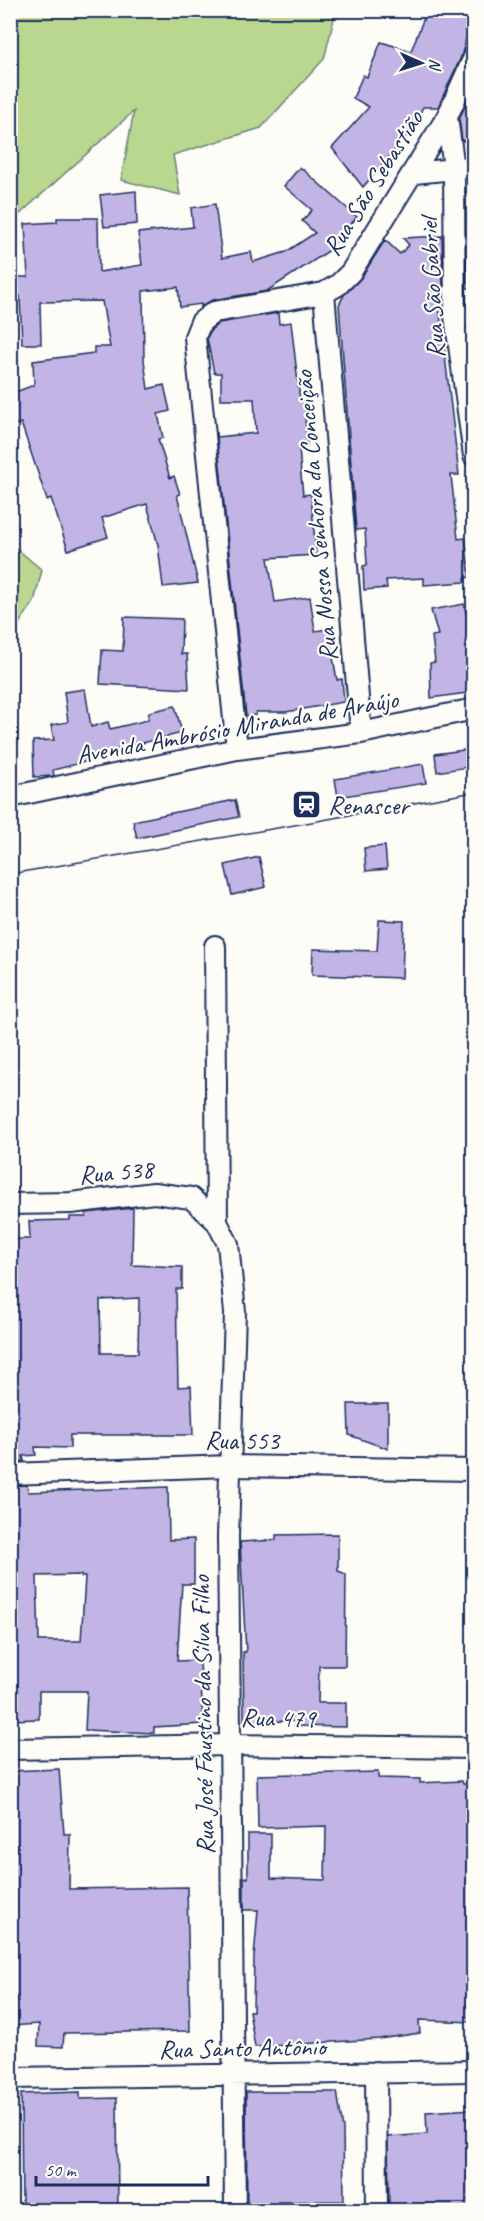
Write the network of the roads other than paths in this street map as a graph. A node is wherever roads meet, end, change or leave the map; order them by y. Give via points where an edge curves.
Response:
1 (474, 57) edge
2 (447, 117) junction
3 (464, 168) edge
4 (414, 173) junction
5 (324, 293) junction
6 (464, 315) edge
7 (474, 456) edge
8 (474, 709) edge
9 (361, 733) junction
10 (237, 749) junction
11 (10, 797) edge
12 (215, 946) dead end
13 (10, 1204) edge
14 (217, 1222) junction
15 (230, 1466) junction
16 (474, 1470) edge
17 (10, 1474) edge
18 (231, 1745) junction
19 (474, 1748) edge
20 (10, 1749) edge
21 (474, 2071) edge
22 (376, 2072) junction
23 (233, 2076) junction
24 (10, 2078) edge
25 (235, 2211) edge
26 (377, 2211) edge

1 - 2 street, Rua São Sebastião
2 - 3 street, Rua São Gabriel
2 - 4 street, Rua São Sebastião
3 - 4 street
3 - 6 street, Rua São Gabriel
4 - 5 street, Rua São Sebastião via 351,272
5 - 9 street, Rua Nossa Senhora da Conceição
5 - 10 street, Rua São Sebastião via 214,312 201,322 195,337
6 - 7 street, Rua São Gabriel
8 - 9 street, Avenida Ambrósio Miranda de Araújo
9 - 10 street, Avenida Ambrósio Miranda de Araújo
10 - 11 street, Avenida Ambrósio Miranda de Araújo
12 - 14 street
13 - 14 street, Rua 538 via 71,1203 154,1193 191,1198
14 - 15 street, Rua José Faustino da Silva Filho via 228,1244 235,1312
15 - 16 street, Rua 553
15 - 17 street, Rua 553
15 - 18 street, Rua José Faustino da Silva Filho
18 - 19 street, Rua 479
18 - 20 street, Rua 479
18 - 23 street, Rua José Faustino da Silva Filho
21 - 22 street, Rua Santo Antônio
22 - 23 street, Rua Santo Antônio
22 - 26 street
23 - 24 street, Rua Santo Antônio
23 - 25 street, Rua José Faustino da Silva Filho

